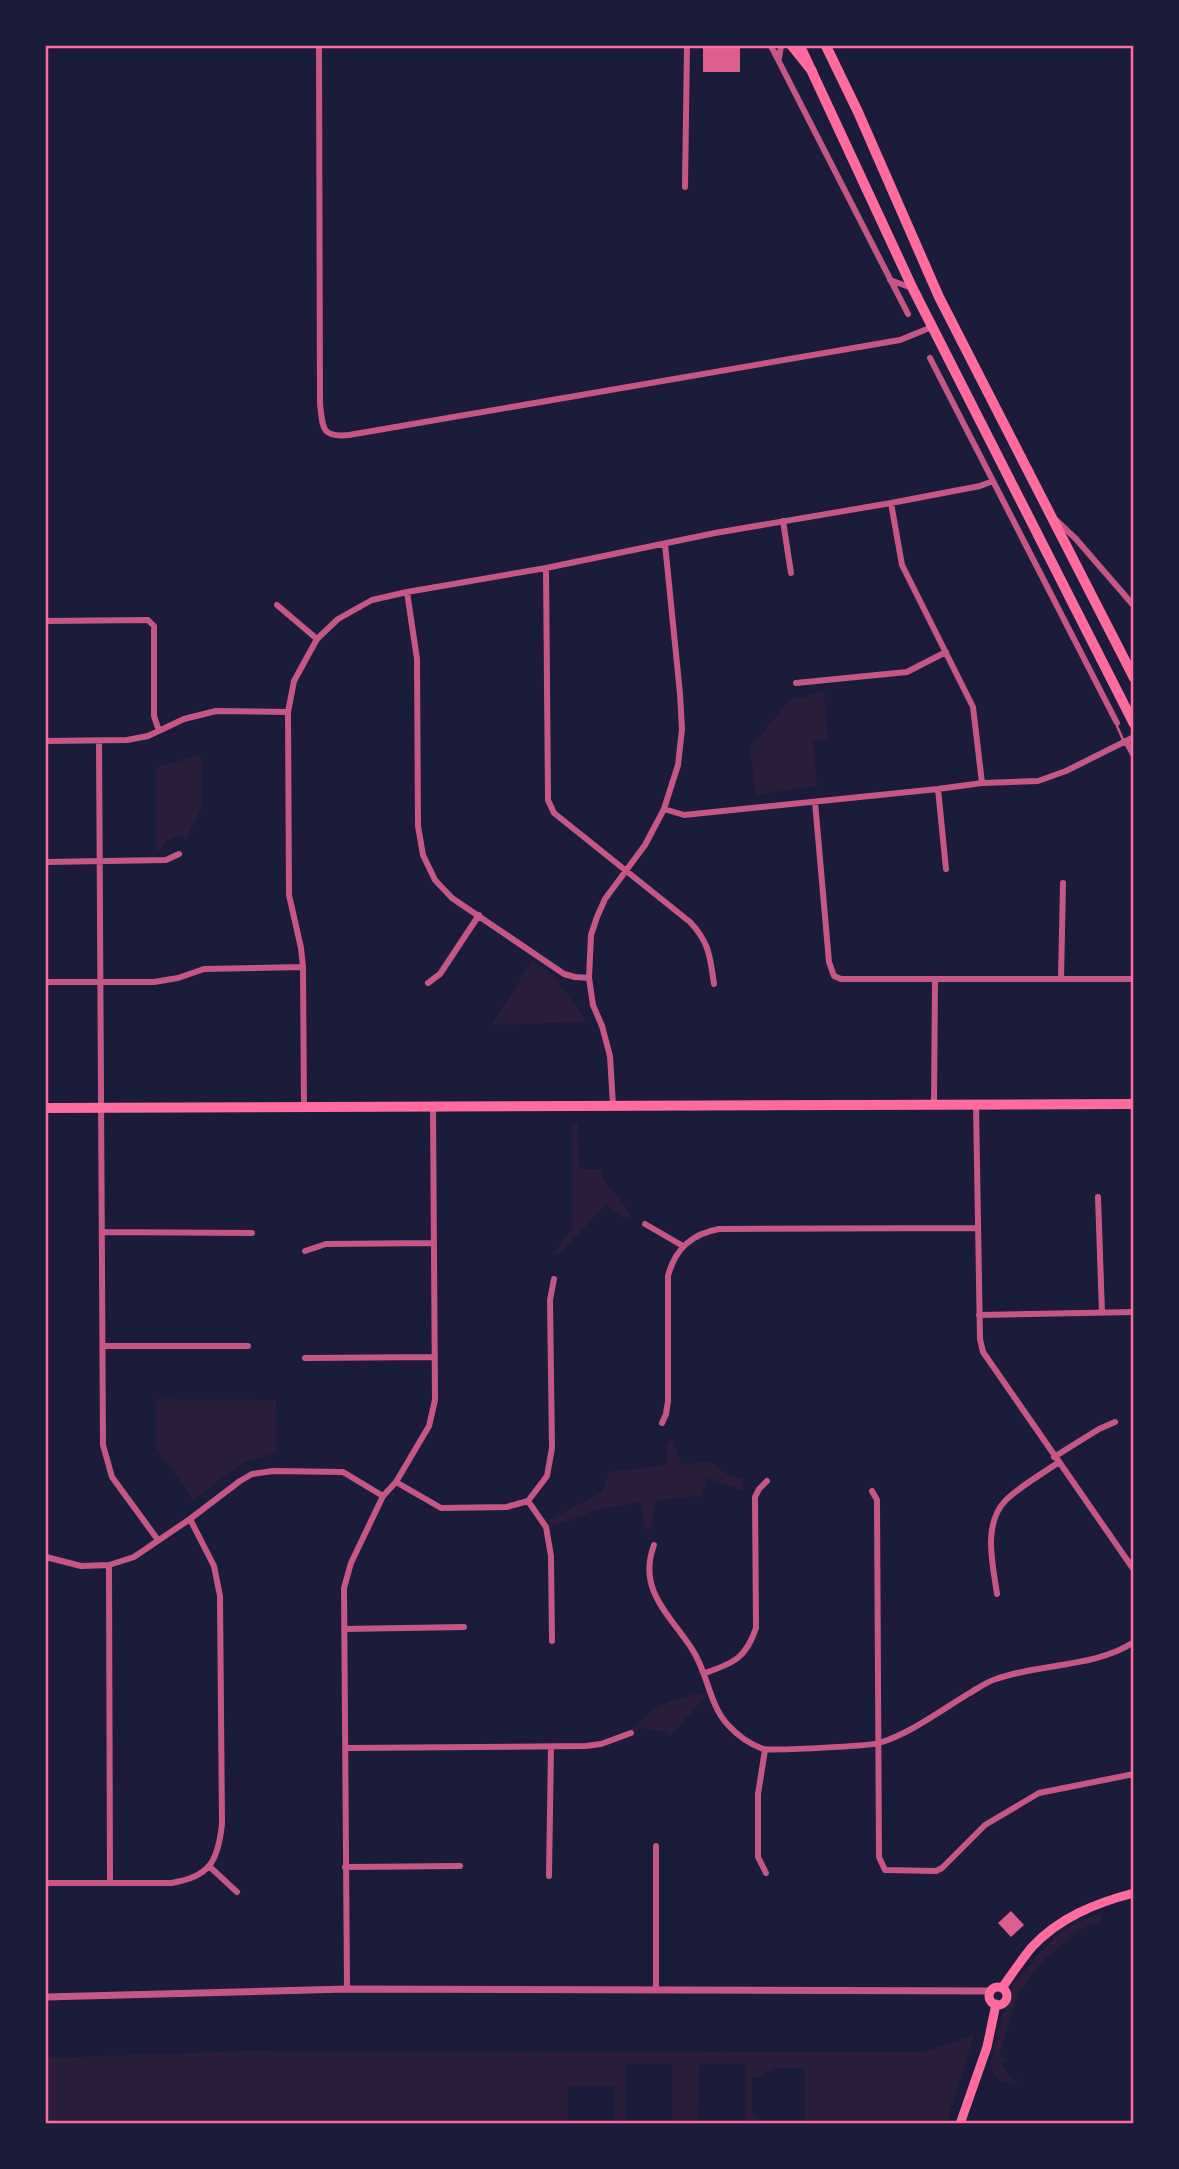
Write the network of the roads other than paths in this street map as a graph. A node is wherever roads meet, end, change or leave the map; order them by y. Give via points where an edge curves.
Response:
1 (319, 46) edge
2 (687, 46) edge
3 (772, 46) edge
4 (781, 46) edge
5 (792, 46) edge
6 (800, 46) edge
7 (826, 46) edge
8 (779, 60) junction
9 (812, 71) junction
10 (685, 187) dead end
11 (890, 281) junction
12 (913, 289) junction
13 (908, 314) dead end
14 (948, 316) junction
15 (932, 327) junction
16 (930, 358) dead end
17 (960, 382) junction
18 (952, 400) junction
19 (993, 481) junction
20 (891, 503) junction
21 (1047, 512) junction
22 (783, 521) junction
23 (665, 544) junction
24 (546, 568) junction
25 (791, 573) dead end
26 (407, 592) junction
27 (277, 605) dead end
28 (1133, 607) edge
29 (46, 621) edge
30 (317, 639) junction
31 (946, 652) junction
32 (1131, 668) edge
33 (1133, 678) edge
34 (796, 684) dead end
35 (288, 712) junction
36 (1117, 723) joint
37 (1133, 724) edge
38 (159, 731) junction
39 (1133, 737) edge
40 (46, 741) edge
41 (99, 741) junction
42 (1125, 742) junction
43 (1133, 756) edge
44 (982, 783) junction
45 (938, 789) junction
46 (815, 802) junction
47 (664, 809) junction
48 (179, 854) dead end
49 (100, 861) junction
50 (46, 862) edge
51 (946, 869) dead end
52 (626, 871) junction
53 (1063, 883) dead end
54 (479, 915) junction
55 (303, 967) junction
56 (589, 978) junction
57 (935, 979) junction
58 (1061, 979) junction
59 (1133, 979) edge
60 (46, 982) edge
61 (100, 983) junction
62 (428, 983) dead end
63 (714, 984) dead end
64 (1133, 1104) edge
65 (613, 1105) junction
66 (934, 1105) junction
67 (976, 1105) junction
68 (304, 1107) junction
69 (433, 1107) junction
70 (46, 1108) edge
71 (102, 1108) junction
72 (1098, 1197) dead end
73 (645, 1224) dead end
74 (977, 1228) junction
75 (102, 1232) junction
76 (252, 1233) dead end
77 (432, 1243) junction
78 (683, 1246) junction
79 (305, 1251) dead end
80 (554, 1279) dead end
81 (1133, 1312) edge
82 (1101, 1313) junction
83 (979, 1315) junction
84 (103, 1346) junction
85 (248, 1346) dead end
86 (435, 1357) junction
87 (305, 1358) dead end
88 (1115, 1422) dead end
89 (662, 1423) dead end
90 (1057, 1459) junction
91 (766, 1481) dead end
92 (396, 1482) junction
93 (872, 1491) dead end
94 (383, 1496) junction
95 (528, 1501) junction
96 (190, 1519) junction
97 (158, 1540) junction
98 (654, 1545) dead end
99 (46, 1558) edge
100 (109, 1565) junction
101 (1133, 1570) edge
102 (997, 1594) dead end
103 (464, 1627) dead end
104 (344, 1629) junction
105 (552, 1641) dead end
106 (1133, 1642) edge
107 (705, 1673) junction
108 (631, 1733) dead end
109 (878, 1744) junction
110 (551, 1747) junction
111 (346, 1748) junction
112 (765, 1750) junction
113 (1133, 1774) edge
114 (656, 1846) dead end
115 (460, 1866) dead end
116 (210, 1867) junction
117 (345, 1867) junction
118 (766, 1873) dead end
119 (549, 1875) dead end
120 (110, 1882) junction
121 (46, 1883) edge
122 (237, 1892) dead end
123 (1133, 1893) edge
124 (1114, 1899) junction
125 (1133, 1899) edge
126 (1002, 1988) junction
127 (347, 1989) junction
128 (656, 1990) junction
129 (990, 1991) junction
130 (46, 1997) edge
131 (996, 2004) junction
132 (960, 2123) edge

1 - 15 street via 320,404 327,433 336,437 679,379 900,340
2 - 10 street
3 - 8 street
4 - 8 street
5 - 9 highway
6 - 9 main road
7 - 14 main road
8 - 11 street
9 - 12 main road
11 - 12 street
11 - 13 street
12 - 15 main road
14 - 15 main road
14 - 21 main road
15 - 17 main road
16 - 18 street
17 - 18 street
17 - 37 main road
18 - 19 street
19 - 20 street
19 - 36 street
20 - 22 street
20 - 31 street via 902,565
21 - 28 street
21 - 32 main road
22 - 23 street
22 - 25 street
23 - 24 street
23 - 47 street via 682,729 678,765
24 - 26 street
24 - 52 street via 548,800 554,813
26 - 30 street via 372,600 338,619
26 - 54 street via 418,673 420,841 442,889
27 - 30 street
29 - 38 street via 148,620 154,626 154,716
30 - 35 street via 294,681
31 - 34 street via 906,672
31 - 44 street via 973,707
32 - 33 main road
35 - 38 street via 216,711
35 - 55 street via 289,895
36 - 42 lane
38 - 41 street via 127,740
39 - 42 street
40 - 41 street
41 - 49 street
42 - 43 street
42 - 44 street via 1038,781
44 - 45 street
45 - 46 street
45 - 51 street
46 - 47 street via 684,815
46 - 57 street via 834,976
47 - 52 street
48 - 49 street via 166,860
49 - 50 street
49 - 61 street
52 - 56 street via 591,934
52 - 63 street via 703,935
53 - 58 street
54 - 56 street via 564,974
54 - 62 street via 440,974
55 - 61 street via 204,969 154,982
55 - 68 street
56 - 65 street via 593,1005 608,1044
57 - 58 street
57 - 66 street
58 - 59 street
60 - 61 street
61 - 71 street
64 - 67 main road
65 - 66 main road
65 - 69 main road
66 - 67 main road
67 - 74 street
68 - 69 main road
68 - 71 main road
69 - 77 street
70 - 71 main road
71 - 75 street
72 - 82 street
73 - 78 street
74 - 78 street via 719,1229 692,1237
74 - 83 street
75 - 76 street
75 - 84 street
77 - 79 street via 326,1244
77 - 86 street
78 - 89 street via 668,1276 668,1401
80 - 95 street via 550,1300 552,1448 547,1476
81 - 82 street
82 - 83 street
83 - 90 street via 983,1352
84 - 85 street
84 - 97 street via 103,1445 113,1477
86 - 87 street
86 - 92 street via 435,1400 429,1426
88 - 90 street
90 - 101 street
90 - 102 street via 1005,1501 993,1520 991,1552
91 - 107 street via 755,1497 756,1628 752,1642 731,1664
92 - 94 street
92 - 95 street via 441,1508 507,1507
93 - 109 street via 877,1500
94 - 96 street via 343,1472 273,1471 240,1481
94 - 104 street via 351,1563 344,1588
95 - 105 street via 546,1527 551,1556
96 - 97 street
96 - 116 street via 214,1566 220,1596 222,1824
97 - 100 street via 134,1557
98 - 107 street via 648,1570 651,1585
99 - 100 street via 81,1566
100 - 120 street
103 - 104 street
104 - 111 street
106 - 109 street via 1108,1655 992,1680
107 - 112 street via 717,1710 727,1724
108 - 110 street via 601,1744
109 - 112 street
109 - 113 street via 879,1857 885,1870 936,1871 985,1825 1039,1793
110 - 111 street
110 - 119 street
111 - 117 street
112 - 118 street via 758,1794 758,1857
114 - 128 street
115 - 117 street
116 - 120 street via 186,1881
116 - 122 street
117 - 127 street
120 - 121 street
123 - 124 main road
124 - 125 main road
124 - 126 main road via 1052,1928
126 - 129 main road
126 - 131 main road via 1007,1998
127 - 128 street
127 - 130 street
128 - 129 street
129 - 131 main road via 990,2000
131 - 132 main road via 987,2047

